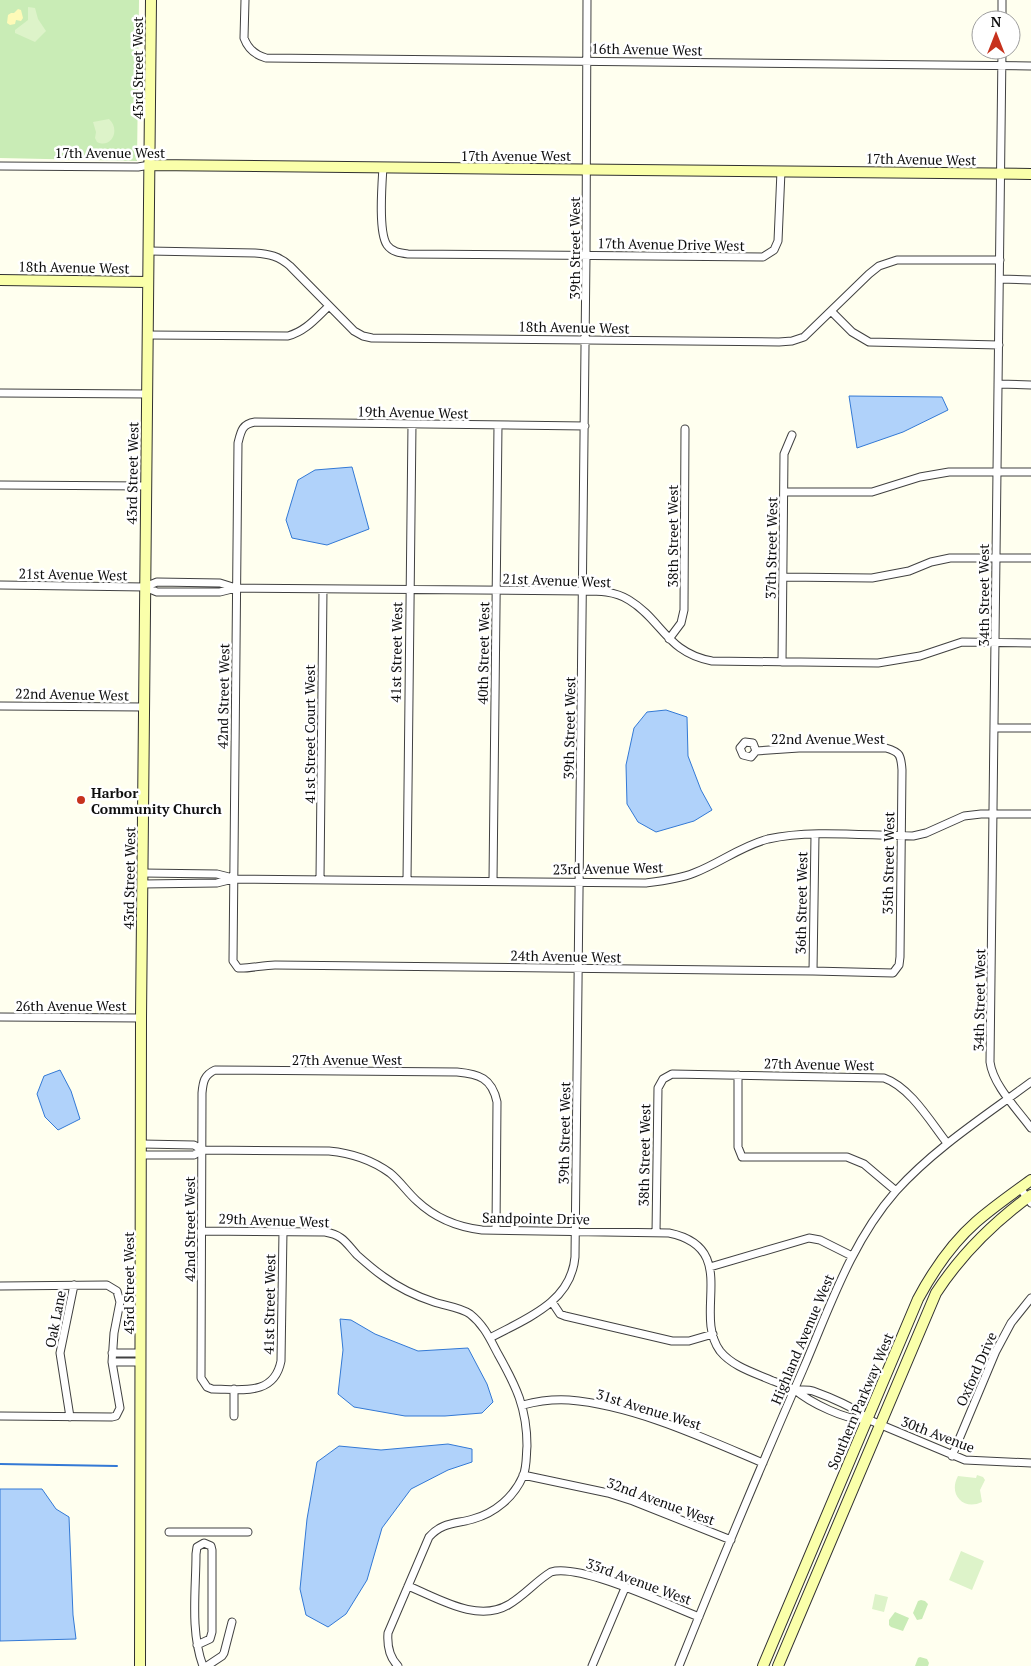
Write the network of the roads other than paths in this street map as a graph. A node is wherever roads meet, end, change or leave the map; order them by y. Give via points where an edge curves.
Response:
1 (151, 0) edge
2 (244, 0) edge
3 (587, 0) edge
4 (1002, 60) edge
5 (587, 61) junction
6 (1002, 66) junction
7 (1031, 66) edge
8 (0, 166) edge
9 (150, 166) junction
10 (382, 167) junction
11 (587, 169) junction
12 (781, 171) junction
13 (1001, 173) junction
14 (1031, 174) edge
15 (148, 251) junction
16 (586, 256) junction
17 (1000, 260) junction
18 (1000, 279) junction
19 (0, 280) edge
20 (1031, 280) edge
21 (148, 282) junction
22 (329, 306) junction
23 (831, 311) junction
24 (148, 335) junction
25 (586, 340) junction
26 (999, 345) junction
27 (998, 384) junction
28 (1031, 385) edge
29 (0, 393) edge
30 (147, 394) junction
31 (412, 424) junction
32 (498, 425) junction
33 (585, 426) junction
34 (242, 427) joint
35 (685, 429) dead end
36 (792, 435) dead end
37 (997, 472) junction
38 (1031, 472) edge
39 (0, 484) edge
40 (146, 486) junction
41 (784, 492) junction
42 (996, 557) junction
43 (1031, 558) edge
44 (783, 577) junction
45 (0, 586) edge
46 (145, 587) junction
47 (236, 588) junction
48 (323, 589) junction
49 (410, 590) junction
50 (497, 591) junction
51 (583, 591) junction
52 (669, 639) junction
53 (995, 642) junction
54 (1031, 643) edge
55 (782, 662) junction
56 (0, 706) edge
57 (144, 707) junction
58 (995, 728) junction
59 (1031, 728) edge
60 (756, 751) dead end
61 (899, 754) joint
62 (993, 814) junction
63 (1031, 814) edge
64 (815, 835) junction
65 (901, 836) junction
66 (143, 873) junction
67 (233, 878) junction
68 (320, 879) junction
69 (407, 880) junction
70 (493, 881) junction
71 (580, 882) junction
72 (143, 884) junction
73 (236, 964) joint
74 (578, 969) junction
75 (813, 971) junction
76 (896, 971) joint
77 (0, 1017) edge
78 (141, 1018) junction
79 (207, 1075) joint
80 (738, 1075) junction
81 (663, 1079) joint
82 (1031, 1082) edge
83 (1009, 1098) junction
84 (1031, 1128) edge
85 (947, 1143) junction
86 (142, 1144) junction
87 (202, 1150) junction
88 (142, 1155) junction
89 (1031, 1180) edge
90 (1020, 1188) junction
91 (896, 1191) junction
92 (1030, 1199) edge
93 (201, 1230) junction
94 (496, 1230) junction
95 (283, 1231) junction
96 (576, 1232) junction
97 (656, 1233) junction
98 (852, 1256) junction
99 (710, 1267) junction
100 (74, 1285) junction
101 (0, 1286) edge
102 (1031, 1298) edge
103 (552, 1302) junction
104 (713, 1334) junction
105 (490, 1338) junction
106 (112, 1353) junction
107 (141, 1358) junction
108 (112, 1362) junction
109 (234, 1389) junction
110 (794, 1389) junction
111 (523, 1406) junction
112 (0, 1416) edge
113 (234, 1416) dead end
114 (70, 1417) junction
115 (867, 1419) junction
116 (879, 1424) junction
117 (952, 1456) junction
118 (763, 1463) junction
119 (1031, 1463) edge
120 (523, 1475) junction
121 (169, 1532) dead end
122 (205, 1532) junction
123 (248, 1532) dead end
124 (731, 1540) junction
125 (204, 1543) junction
126 (408, 1586) junction
127 (625, 1588) junction
128 (699, 1617) junction
129 (232, 1622) dead end
130 (197, 1645) junction
131 (140, 1666) edge
132 (205, 1666) edge
133 (398, 1666) edge
134 (592, 1666) edge
135 (679, 1666) edge
136 (764, 1666) edge
137 (778, 1666) edge

1 - 9 street, 43rd Street West
2 - 5 street, 16th Avenue West via 244,38 250,50 264,58
3 - 5 street, 39th Street West
4 - 6 street, 34th Street West
5 - 6 street, 16th Avenue West
5 - 11 street, 39th Street West
6 - 7 street, 16th Avenue West
6 - 13 street, 34th Street West
8 - 9 street, 17th Avenue West
9 - 10 street, 17th Avenue West
9 - 15 street, 43rd Street West
10 - 11 street, 17th Avenue West
10 - 16 street, 17th Avenue Drive West via 383,237 396,252
11 - 12 street, 17th Avenue West
11 - 16 street, 39th Street West
12 - 13 street, 17th Avenue West
12 - 16 street, 17th Avenue Drive West via 778,241 774,250 766,255 752,258
13 - 14 street, 17th Avenue West
13 - 17 street, 34th Street West
15 - 21 street, 43rd Street West
15 - 22 street, 18th Avenue West via 273,255 290,266
16 - 25 street, 39th Street West
17 - 18 street, 34th Street West
17 - 23 street, 18th Avenue West via 888,261 869,274
18 - 20 street
18 - 26 street, 34th Street West
19 - 21 street, 18th Avenue West
21 - 24 street, 43rd Street West
22 - 24 street via 311,324 288,336
22 - 25 street, 18th Avenue West via 354,331 372,338
23 - 25 street, 18th Avenue West via 804,337 792,341
23 - 26 street via 852,332 868,342
24 - 30 street, 43rd Street West
25 - 33 street, 39th Street West
26 - 27 street, 34th Street West
27 - 28 street
27 - 37 street, 34th Street West
29 - 30 street
30 - 40 street, 43rd Street West
31 - 32 street, 19th Avenue West
31 - 34 street, 19th Avenue West via 255,422
31 - 49 street, 41st Street West
32 - 33 street, 19th Avenue West
32 - 50 street, 40th Street West
33 - 51 street, 39th Street West
34 - 47 street, 42nd Street West via 238,443
35 - 52 street, 38th Street West via 684,610 681,623
36 - 41 street, 37th Street West via 784,454
37 - 38 street
37 - 41 street via 934,474 872,492
37 - 42 street, 34th Street West
39 - 40 street
40 - 46 street, 43rd Street West
41 - 44 street, 37th Street West
42 - 43 street
42 - 44 street via 950,558 872,578
42 - 53 street, 34th Street West
44 - 55 street, 37th Street West
45 - 46 street, 21st Avenue West
46 - 47 street, 21st Avenue West via 157,582 220,583
46 - 57 street, 43rd Street West
47 - 48 street, 21st Avenue West
47 - 67 street, 42nd Street West
48 - 49 street, 21st Avenue West
48 - 68 street, 41st Street Court West
49 - 50 street, 21st Avenue West
49 - 69 street, 41st Street West
50 - 51 street, 21st Avenue West
50 - 70 street, 40th Street West
51 - 52 street, 21st Avenue West via 612,593 628,599
51 - 71 street, 39th Street West
52 - 55 street, 21st Avenue West via 680,649 707,660
53 - 54 street, 21st Avenue West
53 - 55 street, 21st Avenue West via 962,642 920,656 878,662
53 - 58 street, 34th Street West
56 - 57 street, 22nd Avenue West
57 - 66 street, 43rd Street West
58 - 59 street
58 - 62 street, 34th Street West
60 - 61 street, 22nd Avenue West via 886,748
61 - 65 street, 35th Street West via 902,770
62 - 63 street, 23rd Avenue West
62 - 65 street, 23rd Avenue West via 964,816 926,833
62 - 83 street, 34th Street West via 990,1062 994,1076
64 - 65 street, 23rd Avenue West
64 - 71 street, 23rd Avenue West via 756,842 695,872 674,878 646,883
64 - 75 street, 36th Street West
65 - 76 street, 35th Street West via 900,956
66 - 67 street, 23rd Avenue West via 217,874
66 - 72 street, 43rd Street West
67 - 68 street, 23rd Avenue West
67 - 72 street, 23rd Avenue West via 216,883
67 - 73 street, 42nd Street West via 233,961
68 - 69 street, 23rd Avenue West
69 - 70 street, 23rd Avenue West
70 - 71 street, 23rd Avenue West
71 - 74 street, 39th Street West
72 - 78 street, 43rd Street West
73 - 74 street, 24th Avenue West via 238,968 275,965
74 - 75 street, 24th Avenue West
74 - 96 street, 39th Street West
75 - 76 street, 24th Avenue West via 887,974
77 - 78 street, 26th Avenue West
78 - 86 street, 43rd Street West
79 - 87 street, 42nd Street West via 202,1093
79 - 94 street, 27th Avenue West via 218,1070 457,1072 479,1076 487,1081 497,1102
80 - 81 street, 27th Avenue West via 672,1074
80 - 85 street, 27th Avenue West via 884,1078 905,1091
80 - 91 street via 738,1147 742,1157 847,1157 864,1164
81 - 97 street, 38th Street West via 658,1088
82 - 83 street, Highland Avenue West
83 - 84 street, 34th Street West
83 - 85 street, Highland Avenue West
85 - 91 street, Highland Avenue West
86 - 87 street, Sandpointe Drive via 194,1145
86 - 88 street, 43rd Street West
87 - 88 street, Sandpointe Drive via 194,1155
87 - 93 street, 42nd Street West
87 - 94 street, Sandpointe Drive via 329,1151 354,1156 385,1170 423,1206 446,1221 466,1228
88 - 107 street, 43rd Street West
89 - 90 street, Southern Parkway West
90 - 92 street
90 - 115 street, Southern Parkway West via 974,1223 935,1268 918,1299
91 - 98 street, Highland Avenue West
92 - 116 street, Southern Parkway West via 996,1222 947,1276 936,1293
93 - 95 street, 29th Avenue West
93 - 109 street, 42nd Street West via 200,1378 212,1389
94 - 96 street, Sandpointe Drive
95 - 105 street, 29th Avenue West via 336,1235 393,1283 470,1314
95 - 109 street, 41st Street West via 281,1361 275,1377 264,1386
96 - 97 street, Sandpointe Drive
96 - 103 street, 39th Street West via 575,1262 570,1277 564,1290
97 - 99 street, Sandpointe Drive via 674,1234 688,1240 702,1251
98 - 99 street via 809,1238
98 - 110 street, Highland Avenue West
99 - 104 street
100 - 101 street
100 - 106 street via 107,1285 119,1294
100 - 114 street, Oak Lane via 60,1353
102 - 117 street, Oxford Drive via 1011,1323 996,1351
103 - 104 street via 564,1316 672,1341 689,1341
103 - 105 street, 39th Street West
104 - 110 street via 720,1350 735,1364
105 - 111 street via 516,1385
106 - 107 street
106 - 108 street
107 - 108 street
107 - 131 street, 43rd Street West
108 - 114 street via 119,1397 116,1416
109 - 113 street
110 - 115 street via 809,1401 854,1420
110 - 118 street, Highland Avenue West
111 - 118 street, 31st Avenue West via 538,1401 568,1400 623,1411 688,1432
111 - 120 street via 527,1434
112 - 114 street
115 - 116 street, 30th Avenue
115 - 136 street, Southern Parkway West
116 - 117 street, 30th Avenue
116 - 137 street, Southern Parkway West
117 - 119 street, 30th Avenue via 977,1462
118 - 124 street, Highland Avenue West
120 - 124 street, 32nd Avenue West via 608,1493
120 - 126 street via 502,1505 480,1517 451,1523 434,1531
121 - 122 street
122 - 123 street
122 - 125 street
124 - 128 street, Highland Avenue West
125 - 130 street via 196,1549
125 - 130 street via 212,1550 212,1632 210,1639
126 - 127 street, 33rd Avenue West via 477,1612 498,1610 508,1605 544,1576 558,1570 584,1573
126 - 133 street via 388,1633 390,1654
127 - 128 street, 33rd Avenue West
127 - 134 street
128 - 135 street, Highland Avenue West
129 - 132 street via 222,1656
130 - 132 street

